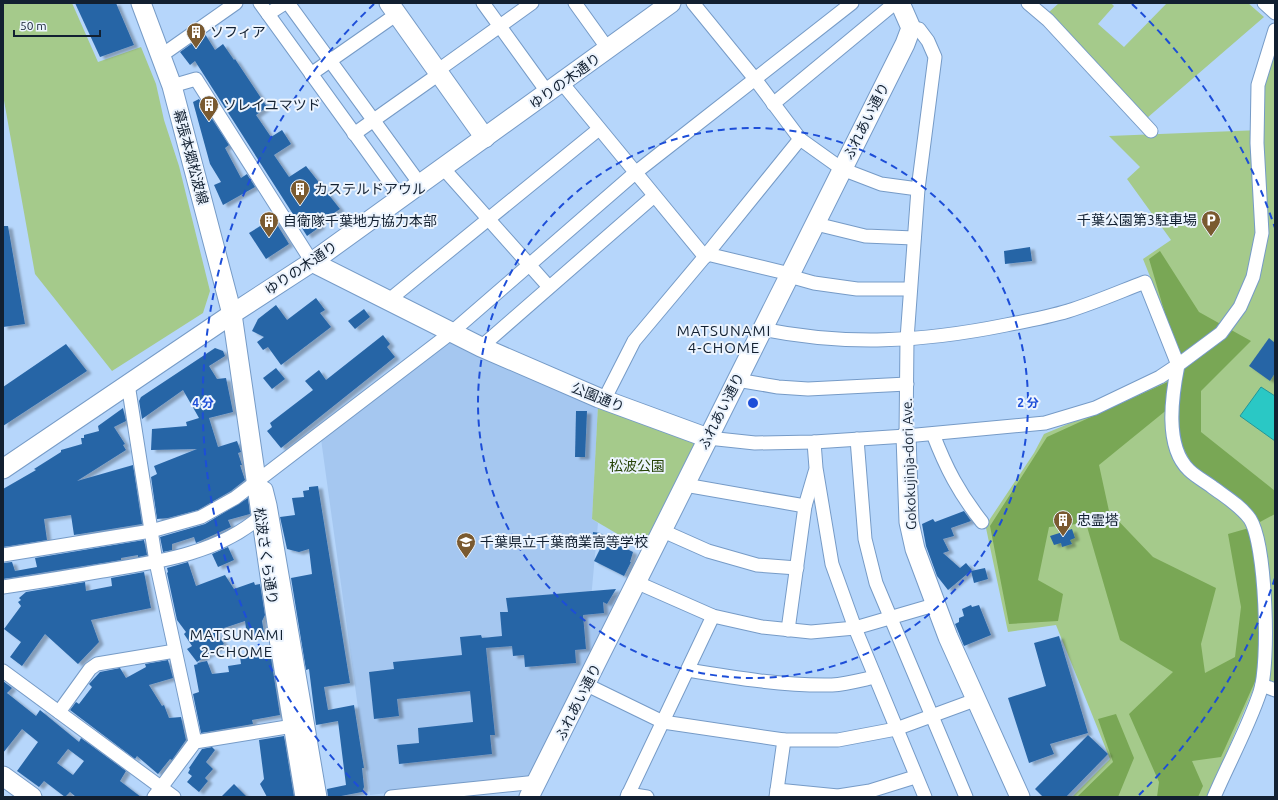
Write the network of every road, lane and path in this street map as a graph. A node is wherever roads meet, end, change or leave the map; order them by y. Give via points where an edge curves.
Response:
1 (141, 3) edge
2 (236, 3) edge
3 (260, 3) edge
4 (285, 3) edge
5 (288, 3) edge
6 (483, 3) edge
7 (532, 3) edge
8 (575, 3) edge
9 (670, 3) edge
10 (693, 3) edge
11 (852, 3) edge
12 (895, 3) edge
13 (900, 3) edge
14 (1028, 3) edge
15 (1264, 3) edge
16 (393, 8) edge
17 (1275, 13) edge
18 (268, 14) junction
19 (500, 26) junction
20 (911, 28) junction
21 (1275, 30) edge
22 (608, 49) junction
23 (162, 55) junction
24 (330, 61) junction
25 (438, 72) junction
26 (312, 74) junction
27 (755, 79) junction
28 (172, 86) junction
29 (555, 88) junction
30 (773, 104) junction
31 (373, 120) junction
32 (599, 129) junction
33 (1151, 130) dead end
34 (354, 134) junction
35 (485, 138) junction
36 (800, 139) junction
37 (444, 168) junction
38 (842, 169) junction
39 (635, 173) junction
40 (420, 184) junction
41 (918, 189) junction
42 (654, 196) junction
43 (401, 198) junction
44 (489, 219) junction
45 (816, 224) junction
46 (914, 238) junction
47 (706, 256) junction
48 (312, 262) junction
49 (529, 264) junction
50 (789, 275) junction
51 (549, 287) junction
52 (910, 289) junction
53 (389, 300) junction
54 (232, 314) junction
55 (762, 329) junction
56 (452, 332) junction
57 (907, 340) junction
58 (481, 347) junction
59 (1178, 366) junction
60 (737, 380) junction
61 (128, 384) junction
62 (907, 384) junction
63 (604, 400) junction
64 (933, 434) junction
65 (906, 436) junction
66 (708, 438) junction
67 (857, 439) junction
68 (814, 442) junction
69 (816, 468) junction
70 (3, 470) edge
71 (256, 483) junction
72 (685, 485) junction
73 (805, 506) junction
74 (261, 516) junction
75 (982, 522) dead end
76 (151, 531) junction
77 (663, 531) junction
78 (3, 555) edge
79 (156, 562) junction
80 (797, 568) junction
81 (638, 583) junction
82 (3, 587) edge
83 (934, 605) junction
84 (713, 616) junction
85 (890, 618) junction
86 (855, 628) junction
87 (788, 630) junction
88 (175, 651) junction
89 (3, 668) edge
90 (688, 670) junction
91 (3, 671) edge
92 (875, 677) junction
93 (586, 685) junction
94 (1262, 685) junction
95 (1275, 690) edge
96 (975, 700) junction
97 (59, 712) junction
98 (931, 716) junction
99 (663, 722) junction
100 (293, 726) junction
101 (896, 729) junction
102 (784, 740) junction
103 (195, 742) junction
104 (3, 776) edge
105 (915, 777) junction
106 (533, 789) edge
107 (158, 792) edge
108 (776, 793) edge
109 (458, 794) edge
110 (628, 795) edge
111 (32, 797) edge
112 (174, 797) edge
113 (305, 797) edge
114 (320, 797) edge
115 (391, 797) edge
116 (647, 797) edge
117 (924, 797) edge
118 (966, 797) edge
119 (1020, 797) edge
120 (1214, 797) edge

1 - 23 street, 幕張本郷松波線
2 - 23 street
3 - 18 street
4 - 18 street
5 - 24 street
6 - 19 street
7 - 19 street
8 - 22 street
9 - 22 street, ゆりの木通り
10 - 27 street
11 - 27 street
12 - 30 street
13 - 20 street
14 - 33 street via 1048,20
15 - 17 street
16 - 24 street
16 - 25 street
18 - 26 street
19 - 25 street
19 - 29 street
20 - 38 street, ふれあい通り
20 - 41 street, Gokokujinja-dori Ave. via 919,29 936,57
21 - 59 street, 公園通り via 1258,85 1257,143 1262,233 1253,277 1240,307 1221,333
22 - 29 street, ゆりの木通り
23 - 28 street, 幕張本郷松波線
24 - 26 street
24 - 31 street
25 - 31 street
25 - 35 street
26 - 34 street
27 - 30 street
27 - 39 street
28 - 48 street via 196,79
28 - 54 street, 幕張本郷松波線
29 - 32 street
29 - 35 street, ゆりの木通り
30 - 36 street
31 - 34 street
31 - 40 street
32 - 39 street
32 - 44 street
34 - 43 street
35 - 37 street, ゆりの木通り
36 - 38 street
36 - 47 street
37 - 40 street, ゆりの木通り
37 - 44 street
38 - 41 street via 881,184
38 - 45 street, ふれあい通り
39 - 42 street
39 - 49 street
40 - 43 street, ゆりの木通り
41 - 46 street, Gokokujinja-dori Ave.
42 - 47 street
42 - 51 street
43 - 48 street, ゆりの木通り
44 - 49 street
44 - 53 street
45 - 46 street via 865,236
45 - 50 street, ふれあい通り
46 - 52 street, Gokokujinja-dori Ave.
47 - 50 street
47 - 63 street via 634,342
48 - 53 street, 公園通り
48 - 54 street, ゆりの木通り
49 - 51 street
49 - 56 street
50 - 52 street via 814,283 857,289
50 - 55 street, ふれあい通り
51 - 58 street
52 - 57 street, Gokokujinja-dori Ave.
53 - 56 street, 公園通り
54 - 61 street, ゆりの木通り
54 - 71 street, 松波さくら通り
55 - 57 street via 801,337 840,340
55 - 60 street, ふれあい通り
56 - 58 street, 公園通り
56 - 71 street
57 - 59 street via 967,333 1068,311 1145,282
57 - 62 street, Gokokujinja-dori Ave.
58 - 63 street, 公園通り
59 - 64 street, 公園通り via 1095,408 1046,423
59 - 94 street via 1173,389 1172,418 1173,434 1180,456 1188,469 1239,507 1250,520 1254,531 1262,568 1266,619
60 - 62 street via 808,389
60 - 66 street, ふれあい通り
61 - 70 street, ゆりの木通り
61 - 76 street
62 - 65 street, Gokokujinja-dori Ave.
63 - 66 street, 公園通り
64 - 65 street, 公園通り
64 - 75 street via 946,467
65 - 67 street, 公園通り
65 - 83 street, Gokokujinja-dori Ave. via 909,522 915,549
66 - 68 street, 公園通り via 755,443
66 - 72 street, ふれあい通り
67 - 68 street, 公園通り
67 - 85 street via 865,539 876,583
68 - 69 street
69 - 73 street
69 - 86 street via 832,564
71 - 74 street, 松波さくら通り
71 - 76 street via 220,508 201,517
71 - 114 street via 266,489 270,505
72 - 73 street
72 - 77 street, ふれあい通り
73 - 80 street
74 - 79 street via 245,529 224,540 194,552
74 - 100 street, 松波さくら通り
76 - 78 street
76 - 79 street
77 - 80 street via 708,551 757,565
77 - 81 street, ふれあい通り
79 - 82 street
79 - 88 street
80 - 87 street
81 - 84 street
81 - 93 street, ふれあい通り
83 - 85 street
83 - 96 street, Gokokujinja-dori Ave.
84 - 87 street
84 - 90 street
85 - 86 street
85 - 98 street
86 - 87 street via 811,632
86 - 92 street
88 - 97 street via 97,664 90,669
88 - 103 street
89 - 91 street
90 - 92 street via 782,683 834,685
90 - 99 street
91 - 97 street
92 - 101 street
93 - 99 street
93 - 106 street, ふれあい通り
94 - 95 street
94 - 120 street
96 - 98 street
96 - 119 street, Gokokujinja-dori Ave.
97 - 107 street
98 - 101 street
98 - 118 street
99 - 102 street
99 - 110 street
100 - 103 street
100 - 113 street, 松波さくら通り
101 - 102 street via 838,740
101 - 105 street
102 - 108 street
103 - 107 street
104 - 111 street
105 - 108 street via 870,791 838,796
105 - 117 street
106 - 109 street
107 - 112 street
109 - 115 street
110 - 116 street

